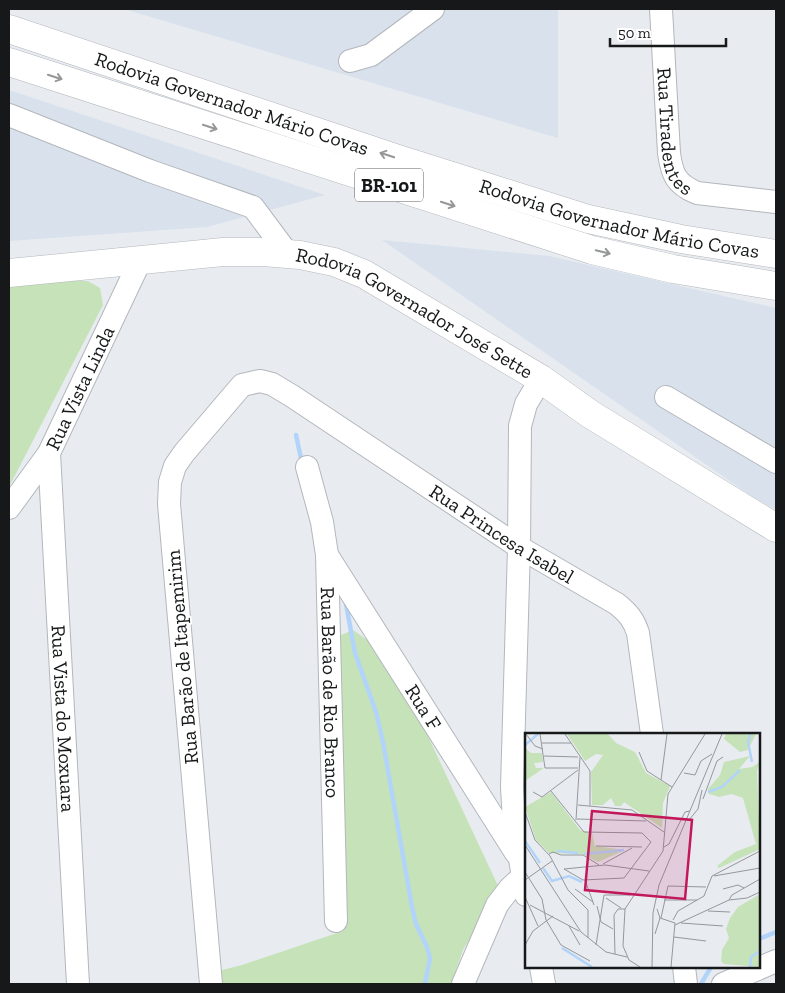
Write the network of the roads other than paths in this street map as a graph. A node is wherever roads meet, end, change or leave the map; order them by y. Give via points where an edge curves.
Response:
1 (432, 9) edge
2 (661, 9) edge
3 (10, 29) edge
4 (350, 61) dead end
5 (9, 62) edge
6 (9, 115) edge
7 (776, 202) edge
8 (288, 254) junction
9 (776, 254) edge
10 (140, 262) junction
11 (9, 273) edge
12 (776, 286) edge
13 (541, 379) junction
14 (272, 384) joint
15 (666, 397) dead end
16 (49, 453) junction
17 (776, 462) edge
18 (307, 467) dead end
19 (9, 508) edge
20 (776, 528) edge
21 (519, 547) junction
22 (327, 555) junction
23 (652, 733) edge
24 (523, 876) edge
25 (336, 921) dead end
26 (776, 961) edge
27 (541, 968) edge
28 (684, 968) edge
29 (760, 968) edge
30 (760, 968) edge
31 (78, 984) edge
32 (211, 984) edge
33 (463, 984) edge
34 (544, 984) edge
35 (686, 984) edge
36 (723, 984) edge

1 - 4 street via 370,55
2 - 7 street, Rua Tiradentes via 668,152 677,181 698,193
9 -> 3 main road, Rodovia Governador Mário Covas / BR-101 via 680,239 588,219
5 -> 12 main road, Rodovia Governador Mário Covas / BR-101 via 592,250 673,269
6 - 8 street via 150,172 253,207
8 - 10 main road, Rodovia Governador José Sette via 223,252
8 - 13 main road, Rodovia Governador José Sette via 334,262 364,274
10 - 11 main road, Rodovia Governador José Sette
10 - 16 street, Rua Vista Linda
13 - 20 main road, Rodovia Governador José Sette via 590,414
13 - 21 street via 526,404 520,426
14 - 21 street, Rua Princesa Isabel
14 - 32 street, Rua Barão de Itapemirim via 251,382 234,392 184,453 170,482 169,504
15 - 17 street
16 - 19 street, Rua Vista Linda
16 - 31 street, Rua Vista do Moxuara
18 - 22 street, Rua Barão de Rio Branco
21 - 23 street, Rua Princesa Isabel via 618,604 634,621
21 - 24 street via 512,787
22 - 24 street, Rua F
22 - 25 street, Rua Barão de Rio Branco
24 - 33 street via 497,905
26 - 29 street
27 - 34 street
28 - 35 street
30 - 36 street

